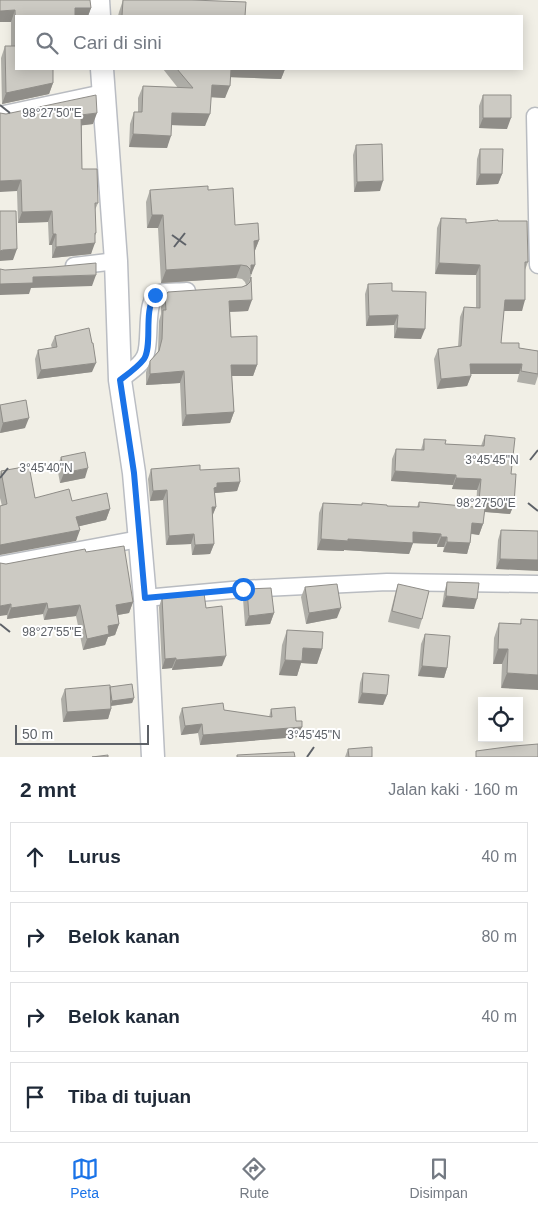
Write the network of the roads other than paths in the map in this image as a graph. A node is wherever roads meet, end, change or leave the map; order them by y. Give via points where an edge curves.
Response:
1 (98, 0) edge
2 (99, 15) edge
3 (102, 70) edge
4 (103, 93) junction
5 (0, 115) edge
6 (535, 116) dead end
7 (116, 261) junction
8 (538, 265) edge
9 (57, 267) edge
10 (202, 290) edge
11 (120, 380) junction
12 (139, 539) junction
13 (0, 565) edge
14 (538, 584) edge
15 (145, 598) junction
16 (153, 757) edge

1 - 2 street
3 - 4 street
4 - 5 street
4 - 7 street
6 - 8 street
7 - 9 street
7 - 11 street
10 - 11 street via 155,295 150,312 147,353
11 - 12 street via 134,473
12 - 13 street
12 - 15 street
14 - 15 street via 387,582 243,589
15 - 16 street

